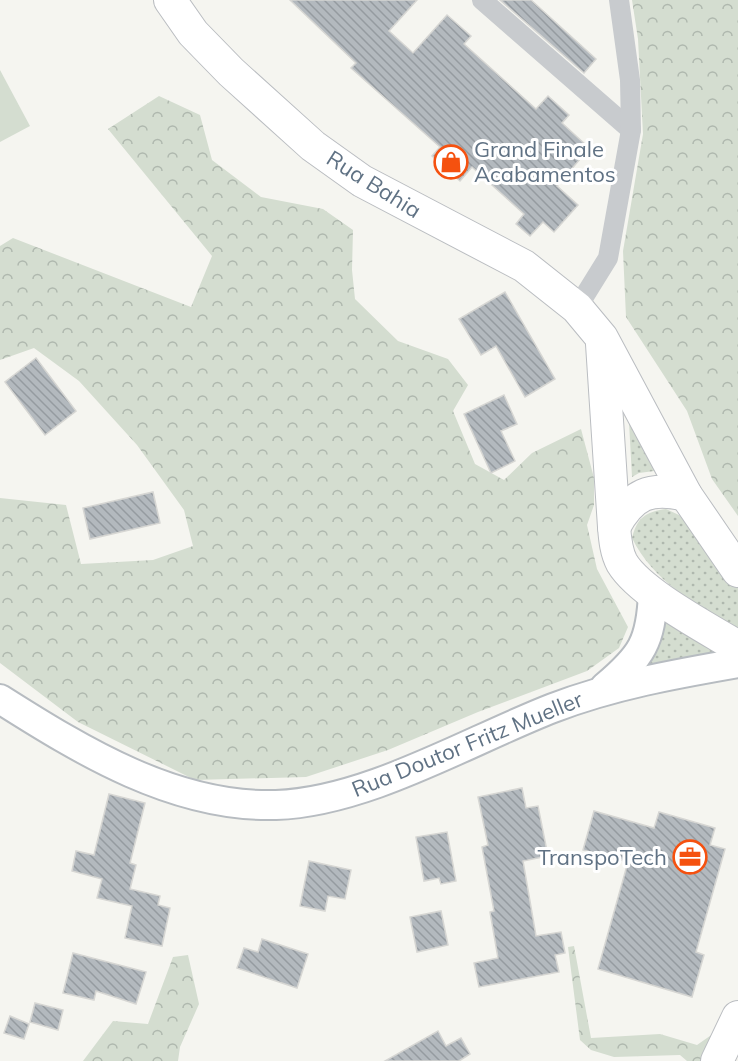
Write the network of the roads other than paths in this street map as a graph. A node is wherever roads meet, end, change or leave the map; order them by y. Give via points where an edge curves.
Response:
1 (170, 0) edge
2 (482, 0) edge
3 (619, 0) edge
4 (631, 130) junction
5 (577, 308) junction
6 (602, 338) junction
7 (686, 495) junction
8 (614, 526) junction
9 (738, 571) edge
10 (653, 593) junction
11 (738, 647) edge
12 (738, 663) edge
13 (599, 692) junction
14 (0, 699) edge
15 (738, 1017) edge
16 (717, 1061) edge

1 - 5 main road, Rua Bahia via 193,33 231,72 313,146 362,181 524,266
2 - 4 street
3 - 4 street via 630,80
4 - 5 street via 608,258
5 - 6 main road, Rua Bahia
6 - 7 main road, Rua Bahia
6 - 8 main road
7 - 8 main road via 667,490 649,492 632,501
7 - 9 main road, Rua Bahia
8 - 10 main road via 621,562
10 - 11 main road
10 - 13 street, Rua Doutor Fritz Mueller via 645,642 633,664
12 - 13 street, Rua Doutor Fritz Mueller
13 - 14 street, Rua Doutor Fritz Mueller via 382,781 340,795 275,805 181,791 145,778 96,758
15 - 16 main road

